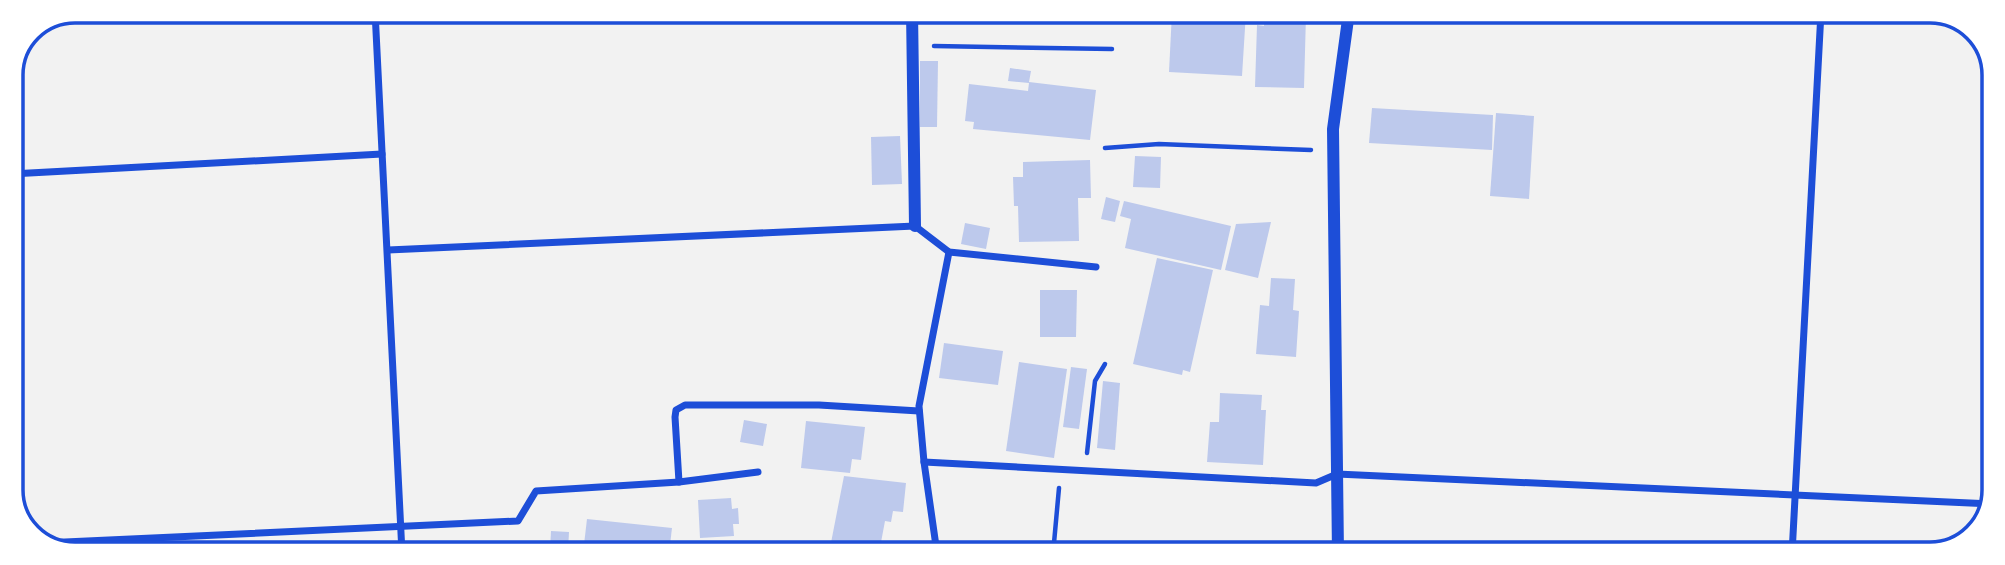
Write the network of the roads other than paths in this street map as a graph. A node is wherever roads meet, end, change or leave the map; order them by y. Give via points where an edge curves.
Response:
1 (376, 23) edge
2 (912, 23) edge
3 (1348, 23) edge
4 (1820, 23) edge
5 (382, 154) junction
6 (23, 173) edge
7 (915, 226) junction
8 (388, 250) junction
9 (949, 252) junction
10 (1096, 267) dead end
11 (919, 411) junction
12 (924, 462) junction
13 (758, 472) dead end
14 (1338, 474) junction
15 (680, 482) junction
16 (1795, 495) junction
17 (1980, 503) edge
18 (401, 525) junction
19 (72, 542) edge
20 (402, 542) edge
21 (935, 542) edge
22 (1338, 542) edge
23 (1793, 542) edge

1 - 5 street
2 - 7 street
3 - 14 street via 1333,150
4 - 16 street
5 - 6 street
5 - 8 street
7 - 8 street
7 - 9 street
8 - 18 street
9 - 10 street
9 - 11 street
11 - 12 street
11 - 15 street via 685,405 676,410 675,417
12 - 14 street via 1316,483
12 - 21 street
13 - 15 street
14 - 16 street
14 - 22 street
15 - 18 street via 536,491 518,521
16 - 17 street
16 - 23 street
18 - 19 street
18 - 20 street

